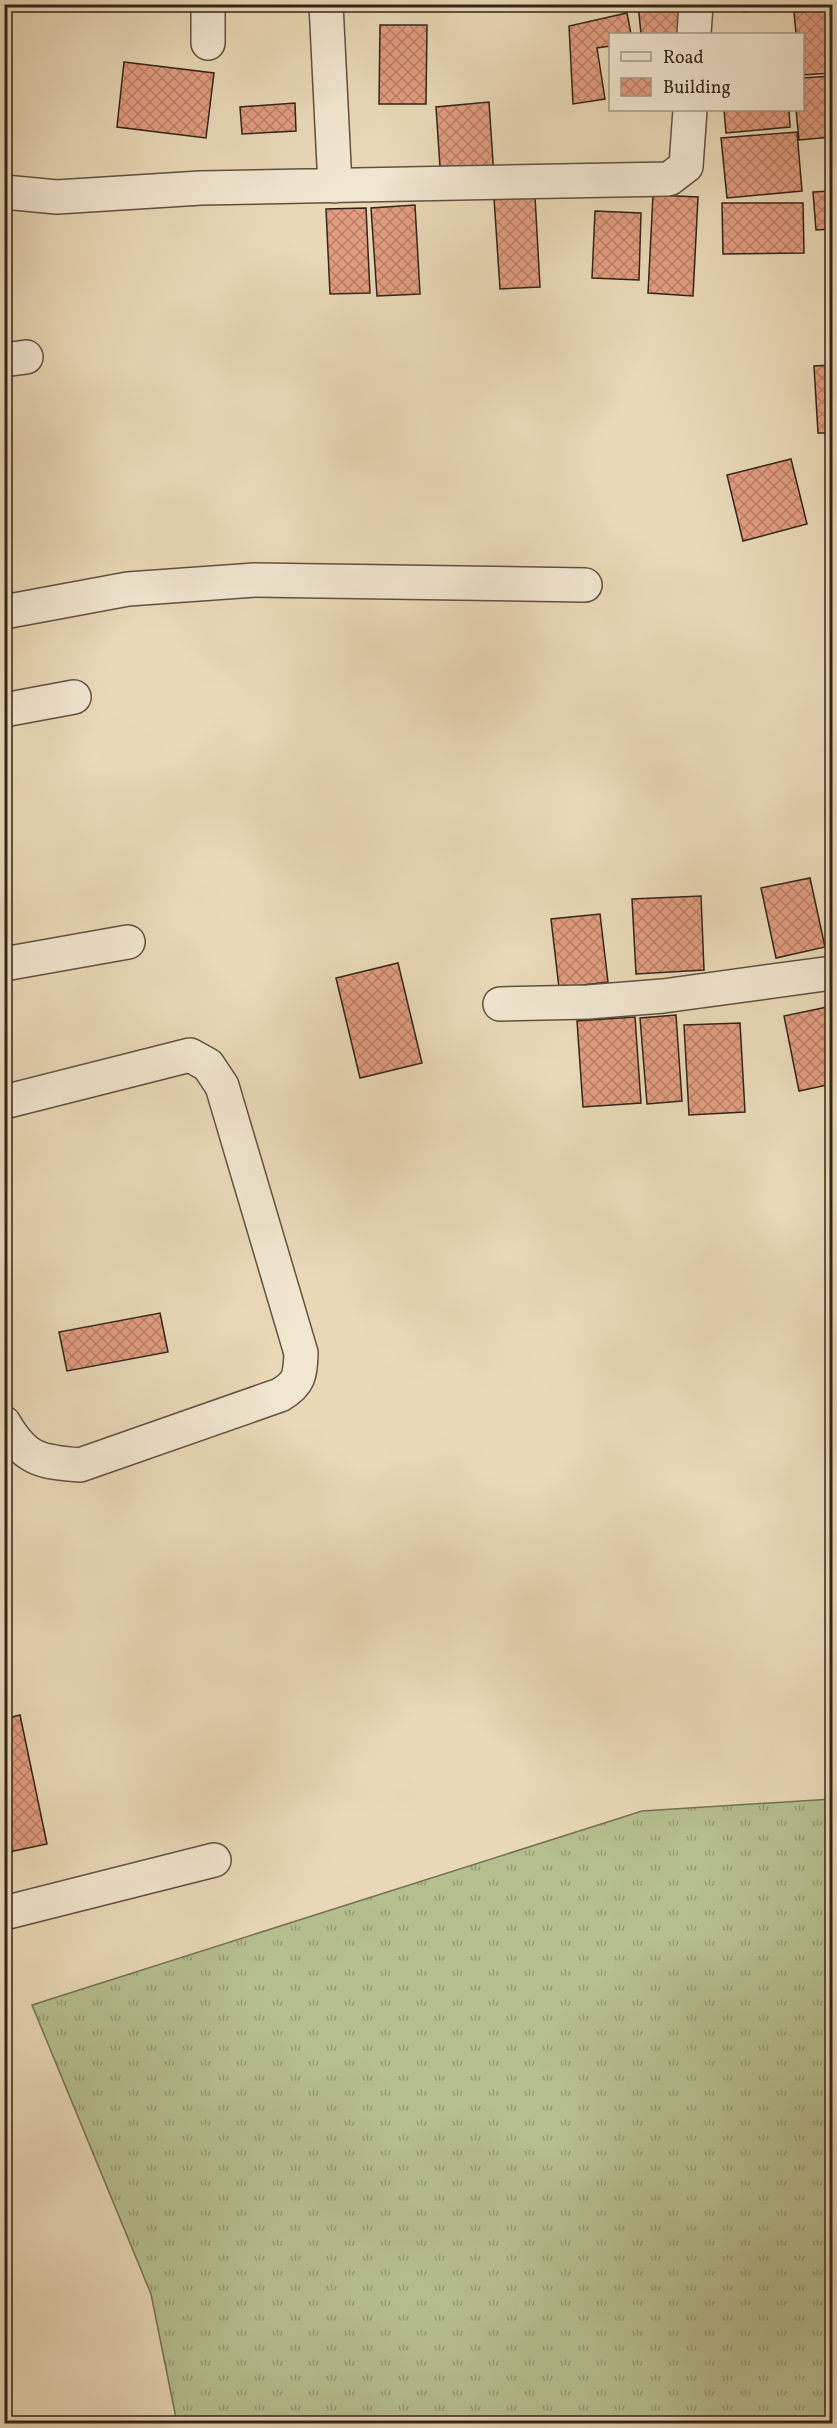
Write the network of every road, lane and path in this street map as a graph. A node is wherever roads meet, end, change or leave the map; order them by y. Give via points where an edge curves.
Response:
1 (208, 4) edge
2 (326, 4) edge
3 (696, 4) edge
4 (694, 33) edge
5 (208, 43) dead end
6 (690, 111) edge
7 (334, 186) junction
8 (4, 192) edge
9 (585, 585) dead end
10 (4, 612) edge
11 (74, 697) dead end
12 (4, 710) edge
13 (128, 942) dead end
14 (4, 964) edge
15 (832, 973) edge
16 (500, 1004) dead end
17 (4, 1102) edge
18 (4, 1423) edge
19 (214, 1860) dead end
20 (4, 1913) edge

1 - 5 street
2 - 7 street
3 - 4 street
6 - 7 street via 686,166 669,179
7 - 8 street via 201,188 57,197
9 - 10 street via 255,580 128,589
11 - 12 street
13 - 14 street
15 - 16 street via 663,996
17 - 18 street via 189,1055 207,1065 222,1086 301,1353 294,1386 280,1395 80,1465 49,1463 21,1450
19 - 20 street

